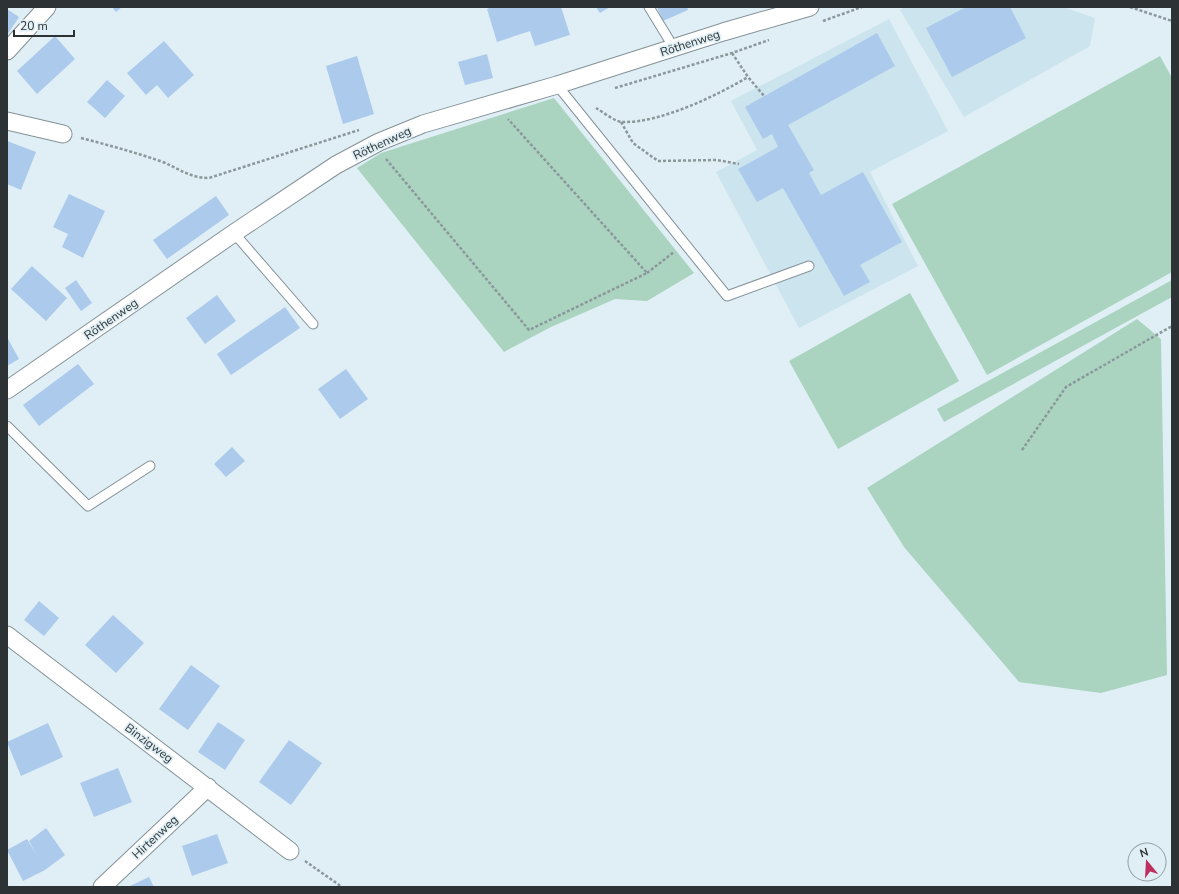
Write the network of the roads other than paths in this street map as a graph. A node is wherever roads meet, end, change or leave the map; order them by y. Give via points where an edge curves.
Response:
1 (47, 7) edge
2 (649, 7) edge
3 (810, 7) edge
4 (674, 48) junction
5 (7, 51) edge
6 (557, 85) junction
7 (7, 121) edge
8 (63, 134) road end
9 (234, 233) junction
10 (809, 266) dead end
11 (312, 324) dead end
12 (7, 390) edge
13 (7, 426) edge
14 (150, 466) dead end
15 (7, 635) edge
16 (208, 787) junction
17 (290, 851) road end
18 (102, 887) edge

1 - 5 street
2 - 4 lane
3 - 4 street, Röthenweg
4 - 6 street, Röthenweg
6 - 9 street, Röthenweg via 423,124 379,142 336,165
6 - 10 lane via 727,296
7 - 8 street
9 - 11 lane
9 - 12 street, Röthenweg
13 - 14 lane via 88,506
15 - 16 street, Binzigweg
16 - 17 street, Binzigweg
16 - 18 street, Hirtenweg

